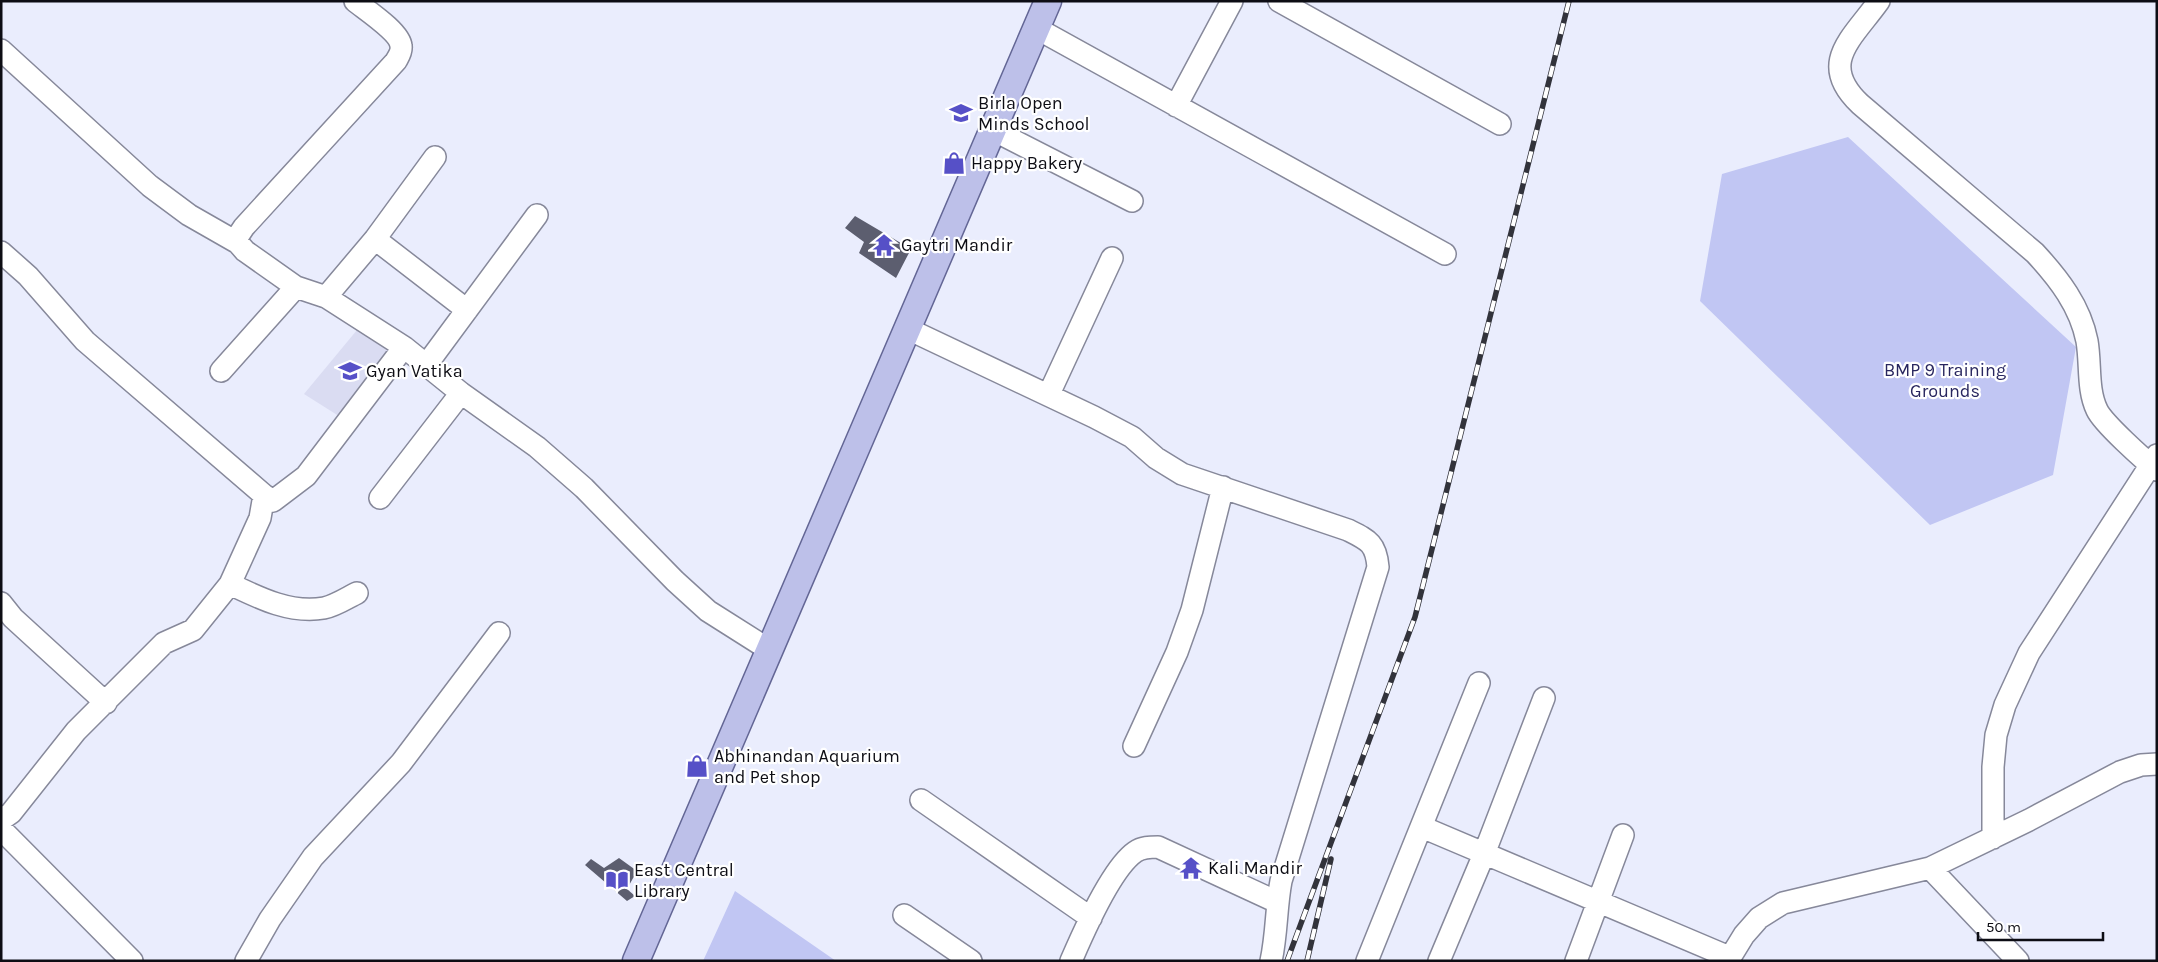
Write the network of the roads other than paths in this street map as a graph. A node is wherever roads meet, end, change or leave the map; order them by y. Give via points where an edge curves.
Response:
1 (355, 1) edge
2 (1048, 1) edge
3 (1232, 1) edge
4 (1279, 1) edge
5 (1879, 1) edge
6 (1036, 28) junction
7 (1, 50) edge
8 (1176, 106) junction
9 (1500, 124) dead end
10 (993, 130) junction
11 (435, 156) dead end
12 (1132, 201) dead end
13 (537, 215) dead end
14 (375, 239) junction
15 (238, 243) junction
16 (1, 252) edge
17 (1445, 254) dead end
18 (1112, 258) dead end
19 (296, 287) junction
20 (326, 297) junction
21 (468, 310) junction
22 (908, 329) junction
23 (404, 347) junction
24 (427, 364) junction
25 (221, 372) dead end
26 (461, 393) junction
27 (1049, 394) junction
28 (2155, 463) edge
29 (1223, 488) junction
30 (264, 495) junction
31 (380, 498) dead end
32 (230, 584) junction
33 (357, 593) dead end
34 (1, 602) edge
35 (499, 633) dead end
36 (768, 649) junction
37 (1479, 683) dead end
38 (1544, 698) dead end
39 (106, 702) junction
40 (1134, 746) dead end
41 (2157, 764) edge
42 (921, 800) dead end
43 (1, 820) edge
44 (1422, 827) junction
45 (1, 829) edge
46 (1623, 836) dead end
47 (1993, 838) junction
48 (1484, 854) junction
49 (1930, 868) junction
50 (1277, 902) junction
51 (1600, 902) junction
52 (904, 915) dead end
53 (1091, 918) junction
54 (1729, 959) edge
55 (132, 961) edge
56 (246, 961) edge
57 (636, 961) edge
58 (971, 961) edge
59 (1071, 961) edge
60 (1271, 961) edge
61 (1367, 961) edge
62 (1439, 961) edge
63 (1576, 961) edge
64 (2018, 961) edge

1 - 15 street via 396,35 402,45 400,53 354,109 244,227
2 - 6 main road
3 - 8 street
4 - 9 street
5 - 28 street via 1842,52 1838,66 1840,79 1849,94 2035,253 2058,278 2077,311 2087,341 2092,394 2098,411
6 - 8 street
6 - 10 main road
7 - 15 street via 150,186 189,216
8 - 17 street
10 - 12 street
10 - 22 main road
11 - 14 street
13 - 21 street
14 - 20 street
14 - 21 street
15 - 19 street
16 - 30 street via 28,276 85,341
18 - 27 street
19 - 20 street
19 - 25 street
20 - 23 street
21 - 24 street
22 - 27 street
22 - 36 main road
23 - 24 street
23 - 30 street via 306,476 273,501
24 - 26 street
26 - 31 street
26 - 36 street via 537,447 584,488 708,611
27 - 29 street via 1132,438 1176,470
28 - 47 street via 2029,652 2005,705 1996,735 1993,767
29 - 40 street via 1192,610 1177,652
29 - 50 street via 1348,530 1368,540 1377,552 1378,568
30 - 32 street via 260,518
32 - 33 street via 278,604 308,610 326,608
32 - 39 street via 193,630 164,642
34 - 39 street via 13,618
35 - 56 street via 401,763 313,856
36 - 57 main road
37 - 44 street
38 - 48 street
39 - 43 street via 76,731 11,813
41 - 47 street via 2120,772
42 - 53 street
44 - 48 street
44 - 61 street
45 - 55 street
46 - 51 street
47 - 49 street
48 - 51 street
48 - 62 street
49 - 54 street via 1783,903 1760,918 1744,935
49 - 64 street
50 - 53 street via 1158,847 1137,850 1124,862
50 - 60 street via 1276,939
51 - 54 street
51 - 63 street
52 - 58 street
53 - 59 street

